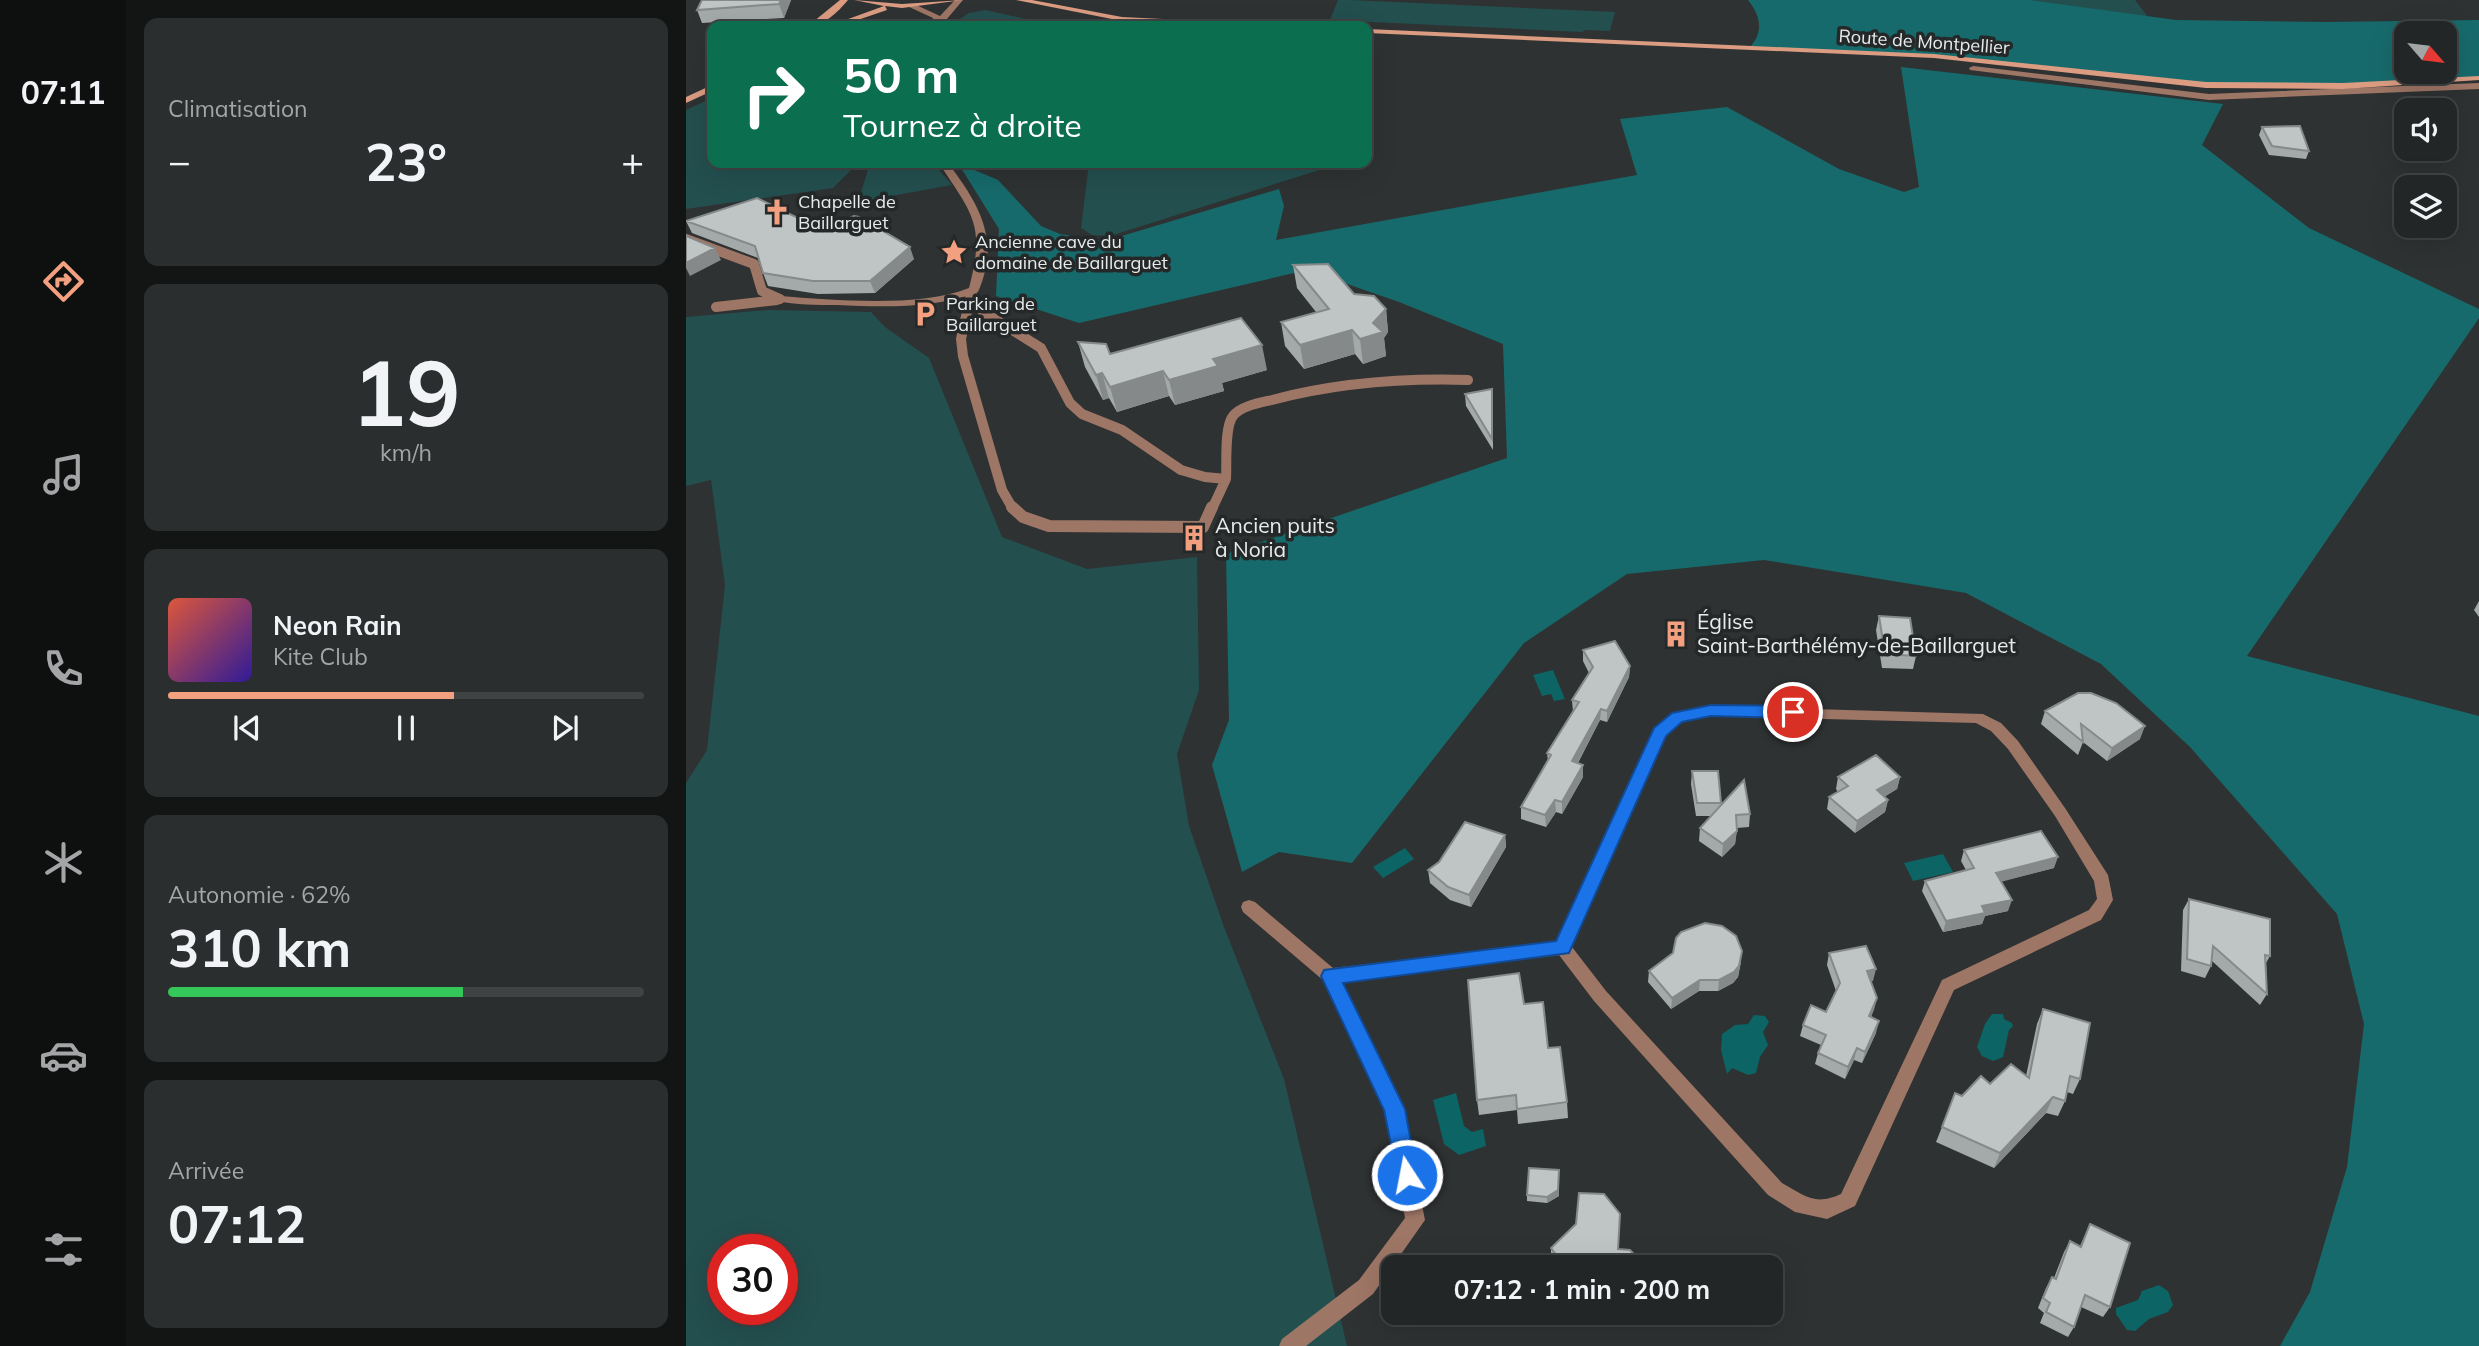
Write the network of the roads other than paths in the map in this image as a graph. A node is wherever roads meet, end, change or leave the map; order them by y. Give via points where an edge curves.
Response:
1 (844, 0) edge
2 (858, 0) edge
3 (959, 0) edge
4 (1020, 0) edge
5 (1067, 0) edge
6 (894, 6) junction
7 (911, 6) junction
8 (1151, 20) junction
9 (819, 21) edge
10 (845, 21) edge
11 (937, 21) edge
12 (941, 21) edge
13 (1170, 21) edge
14 (1372, 31) edge
15 (1973, 68) dead end
16 (2479, 78) edge
17 (2479, 86) edge
18 (707, 90) edge
19 (686, 100) edge
20 (947, 168) edge
21 (686, 239) edge
22 (971, 293) junction
23 (780, 299) junction
24 (716, 307) dead end
25 (1468, 380) dead end
26 (1226, 479) junction
27 (1249, 907) dead end
28 (1563, 948) junction
29 (1330, 976) junction
30 (1289, 1346) edge

1 - 9 main road
2 - 6 main road
3 - 7 main road
3 - 12 street
4 - 8 main road via 1093,15
5 - 8 main road
6 - 7 main road
6 - 10 main road
7 - 11 street via 932,13
8 - 13 main road
14 - 16 main road, Route de Montpellier via 1934,56 2218,85 2343,86
15 - 17 street via 2209,96
18 - 19 main road
20 - 22 street via 974,204 981,228 981,260
21 - 23 lane via 754,264 762,291
22 - 23 street via 904,301
22 - 26 lane via 982,311 1041,348 1070,403 1082,414 1122,430 1181,470
22 - 26 lane via 961,340 963,356 1002,490 1023,517 1049,526 1203,527
23 - 24 lane
25 - 26 lane via 1372,382 1241,409 1229,422
27 - 29 street
28 - 28 street via 1600,996 1775,1189 1802,1205 1826,1210 1848,1200 1948,985 2095,915 2105,900 2102,880 2060,812 2013,745 1996,727 1978,718 1711,710 1678,717 1654,742
28 - 29 street
29 - 30 street via 1394,1109 1415,1220 1366,1287

